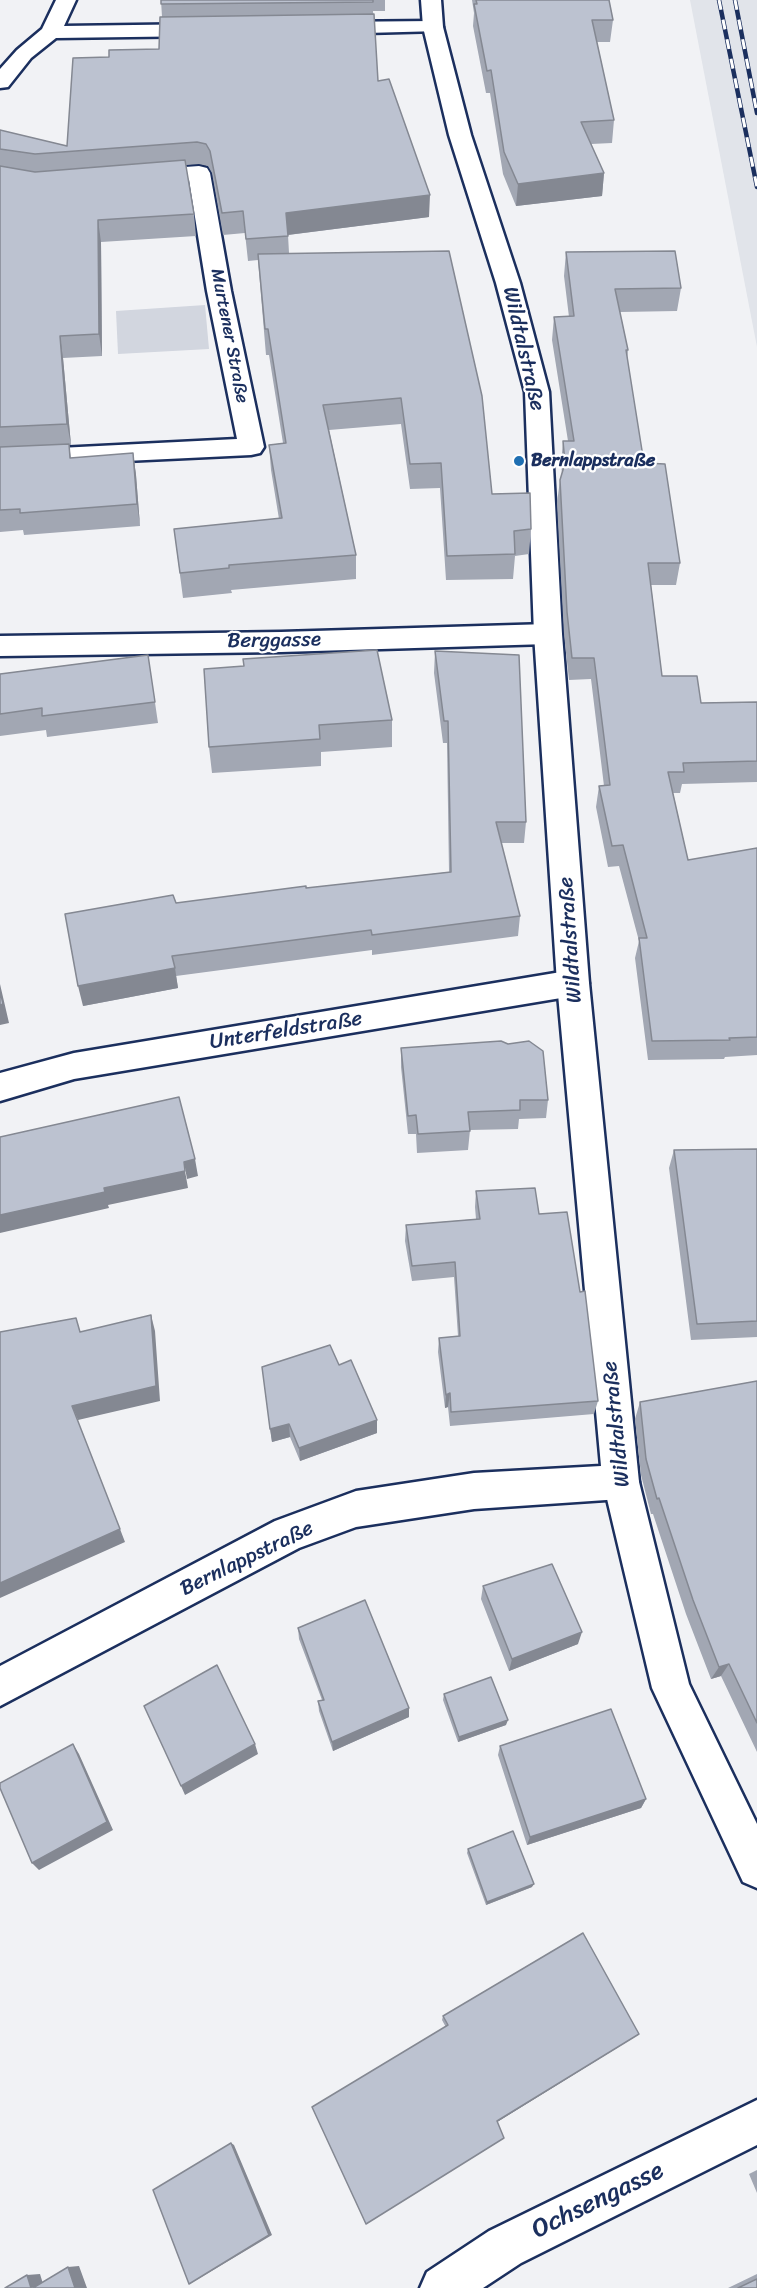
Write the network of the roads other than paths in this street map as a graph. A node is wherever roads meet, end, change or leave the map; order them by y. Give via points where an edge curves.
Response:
1 (66, 0) edge
2 (431, 0) edge
3 (433, 27) junction
4 (230, 29) edge
5 (314, 29) edge
6 (51, 32) junction
7 (0, 82) edge
8 (119, 179) edge
9 (0, 459) edge
10 (548, 634) junction
11 (0, 646) edge
12 (573, 983) junction
13 (0, 1087) edge
14 (621, 1482) junction
15 (0, 1687) edge
16 (757, 1868) edge
17 (757, 2122) edge
18 (443, 2288) edge

1 - 6 street
2 - 3 street, Wildtalstraße
3 - 5 street
3 - 10 street, Wildtalstraße via 460,135 508,284 537,392
4 - 6 street
6 - 7 street via 24,54
8 - 9 street, Murtener Straße via 199,173 251,447
10 - 11 street, Berggasse
10 - 12 street, Wildtalstraße
12 - 13 street, Unterfeldstraße via 74,1066
12 - 14 street, Wildtalstraße
14 - 15 street, Bernlappstraße via 474,1491 356,1509 288,1534
14 - 16 street, Wildtalstraße via 671,1688
17 - 18 street, Ochsengasse via 505,2247

